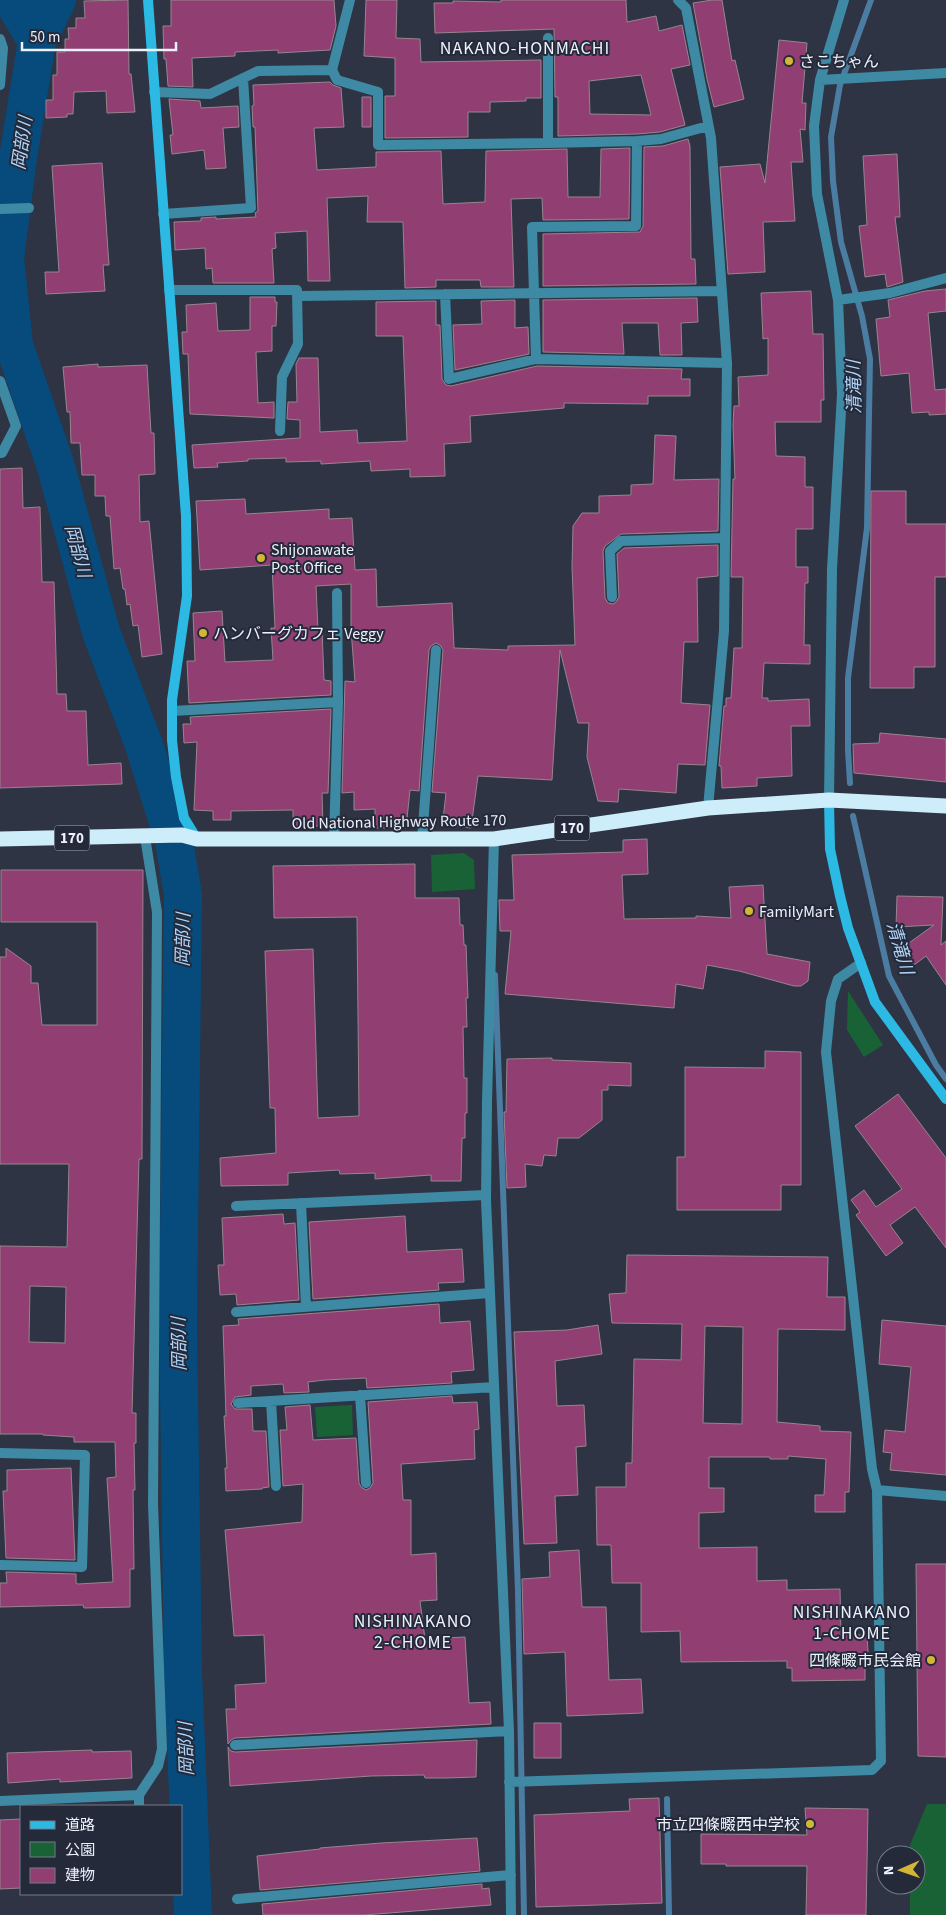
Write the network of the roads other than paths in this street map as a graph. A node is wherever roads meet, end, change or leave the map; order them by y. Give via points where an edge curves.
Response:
1 (148, 0) edge
2 (350, 0) edge
3 (678, 0) edge
4 (844, 0) edge
5 (548, 38) dead end
6 (0, 39) edge
7 (332, 70) junction
8 (946, 73) edge
9 (243, 78) junction
10 (826, 79) junction
11 (0, 85) edge
12 (154, 92) junction
13 (708, 126) junction
14 (636, 141) junction
15 (548, 143) junction
16 (30, 208) dead end
17 (0, 209) edge
18 (163, 214) junction
19 (946, 278) edge
20 (169, 290) junction
21 (722, 291) junction
22 (535, 293) junction
23 (445, 294) junction
24 (297, 296) junction
25 (840, 299) junction
26 (536, 359) junction
27 (727, 363) junction
28 (0, 382) edge
29 (280, 431) dead end
30 (0, 453) edge
31 (725, 538) junction
32 (337, 593) dead end
33 (612, 597) dead end
34 (436, 650) dead end
35 (338, 702) junction
36 (172, 711) junction
37 (829, 800) junction
38 (946, 806) edge
39 (708, 808) junction
40 (145, 837) junction
41 (0, 838) edge
42 (197, 839) junction
43 (494, 839) junction
44 (334, 840) junction
45 (422, 840) junction
46 (861, 963) junction
47 (946, 1100) edge
48 (486, 1195) junction
49 (301, 1203) junction
50 (236, 1206) dead end
51 (490, 1293) junction
52 (306, 1307) junction
53 (236, 1312) dead end
54 (494, 1387) junction
55 (360, 1395) junction
56 (271, 1401) junction
57 (238, 1403) dead end
58 (0, 1453) edge
59 (366, 1483) dead end
60 (276, 1486) dead end
61 (877, 1490) junction
62 (946, 1496) edge
63 (0, 1566) edge
64 (509, 1731) junction
65 (235, 1745) dead end
66 (510, 1782) junction
67 (139, 1795) junction
68 (0, 1802) edge
69 (140, 1805) edge
70 (511, 1875) junction
71 (237, 1899) dead end
72 (511, 1915) edge

1 - 12 street
2 - 7 street
3 - 13 street via 686,8
4 - 10 street
5 - 15 street
6 - 11 street via 3,48
7 - 9 street via 258,71
7 - 15 street via 337,80 378,92 378,144
8 - 10 street
9 - 12 street via 210,94
9 - 18 street via 251,208
10 - 25 street via 814,126 817,194
12 - 18 street
13 - 14 street via 661,139
13 - 21 street
14 - 15 street
14 - 22 street via 636,226 532,227
16 - 17 street
18 - 20 street
19 - 25 street via 890,293
20 - 24 street via 297,290
20 - 36 street via 186,516 187,596
21 - 22 street
21 - 27 street
22 - 23 street
22 - 26 street
23 - 24 street
23 - 26 street via 449,379
24 - 29 street via 298,344 282,377
25 - 37 street via 842,394 832,569
26 - 27 street
27 - 31 street
28 - 30 street via 16,426
31 - 33 street via 621,541 610,551
31 - 39 street via 724,631
32 - 35 street
34 - 45 street
35 - 36 street
35 - 44 street
36 - 42 street via 176,777 184,818
37 - 38 highway, Old National Highway Route 170 / 170
37 - 39 highway, Old National Highway Route 170 / 170
37 - 46 street via 830,849 848,928
39 - 43 highway, Old National Highway Route 170 / 170
40 - 41 highway, Old National Highway Route 170 / 170
40 - 42 highway, Old National Highway Route 170 / 170 via 182,835
40 - 67 street via 157,912 153,1504 162,1749 158,1766
42 - 44 highway, Old National Highway Route 170 / 170
43 - 45 highway, Old National Highway Route 170 / 170
43 - 48 street
44 - 45 highway, Old National Highway Route 170 / 170
46 - 47 street via 875,1002
46 - 61 street via 838,979 831,1001 826,1052
48 - 49 street
48 - 51 street
49 - 50 street
49 - 52 street
51 - 52 street
51 - 54 street
52 - 53 street
54 - 55 street
54 - 64 street
55 - 56 street
55 - 59 street
56 - 57 street
56 - 60 street
58 - 63 street via 85,1456 82,1567
61 - 62 street
61 - 66 street via 881,1761 872,1770
64 - 65 street
64 - 66 street
66 - 70 street
67 - 68 street
67 - 69 street
70 - 71 street
70 - 72 street

